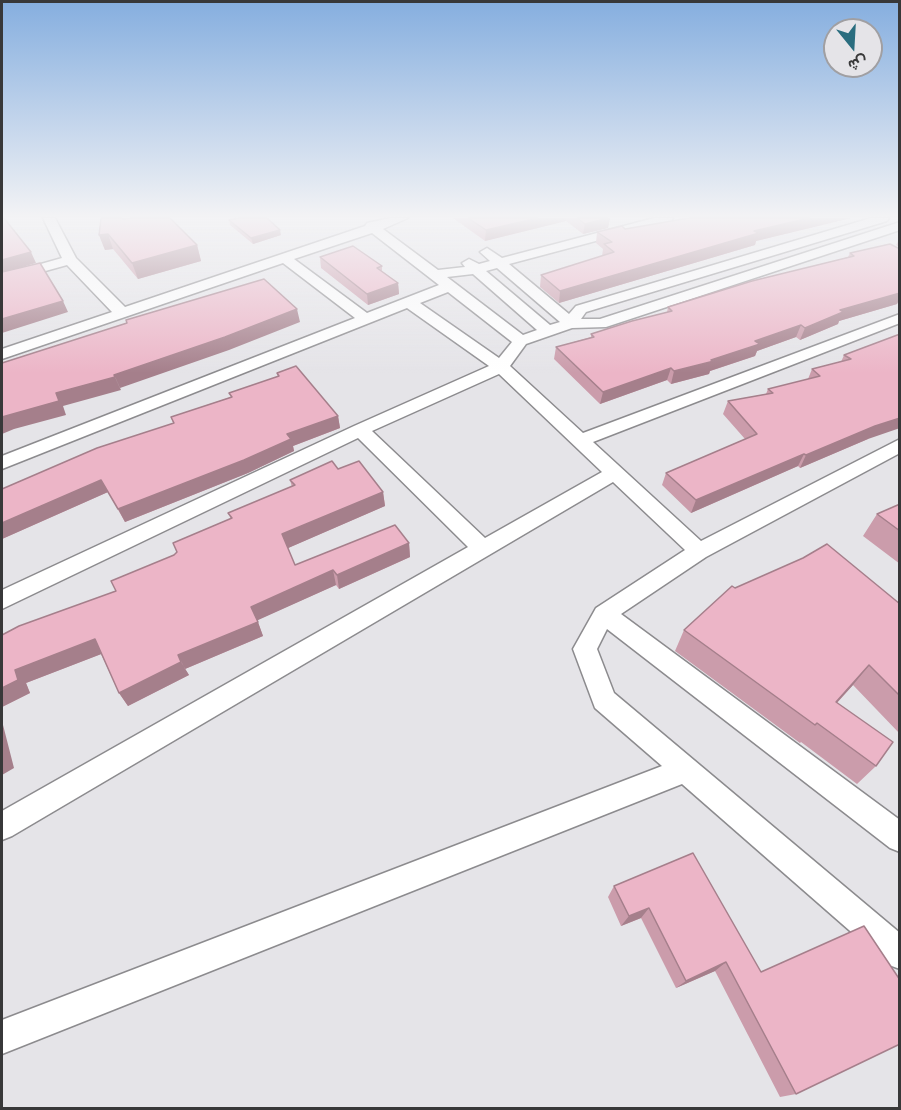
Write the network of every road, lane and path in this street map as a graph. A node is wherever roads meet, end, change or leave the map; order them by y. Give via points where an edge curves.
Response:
1 (35, 270) edge
2 (80, 270) edge
3 (246, 270) edge
4 (300, 270) edge
5 (428, 270) edge
6 (444, 270) edge
7 (471, 270) edge
8 (477, 270) edge
9 (512, 270) edge
10 (712, 270) edge
11 (766, 270) edge
12 (435, 275) junction
13 (2, 279) edge
14 (449, 286) junction
15 (409, 302) junction
16 (122, 313) junction
17 (900, 318) edge
18 (366, 319) junction
19 (570, 323) junction
20 (879, 326) junction
21 (548, 331) junction
22 (900, 338) edge
23 (521, 341) junction
24 (2, 354) edge
25 (501, 367) junction
26 (360, 430) junction
27 (581, 440) junction
28 (900, 445) edge
29 (2, 463) edge
30 (616, 472) junction
31 (483, 549) junction
32 (699, 551) junction
33 (2, 600) edge
34 (604, 614) junction
35 (686, 770) junction
36 (2, 826) edge
37 (900, 838) edge
38 (900, 954) edge
39 (2, 1037) edge

1 - 13 street
2 - 16 street
3 - 16 street
4 - 18 street
5 - 12 street
6 - 12 street
7 - 12 street
8 - 21 street
9 - 19 street
10 - 19 street via 581,309
11 - 19 street via 601,324
12 - 14 street
14 - 15 street
14 - 23 street
15 - 18 street
15 - 25 street
16 - 24 street
17 - 20 street
18 - 29 street
19 - 21 street
20 - 22 street
20 - 27 street
21 - 23 street
23 - 25 street
25 - 26 street
25 - 27 street
26 - 31 street
26 - 33 street
27 - 30 street
28 - 32 street
30 - 31 street
30 - 32 street
31 - 36 street
32 - 34 street
34 - 35 street via 585,649 604,700
34 - 37 street
35 - 38 street
35 - 39 street

